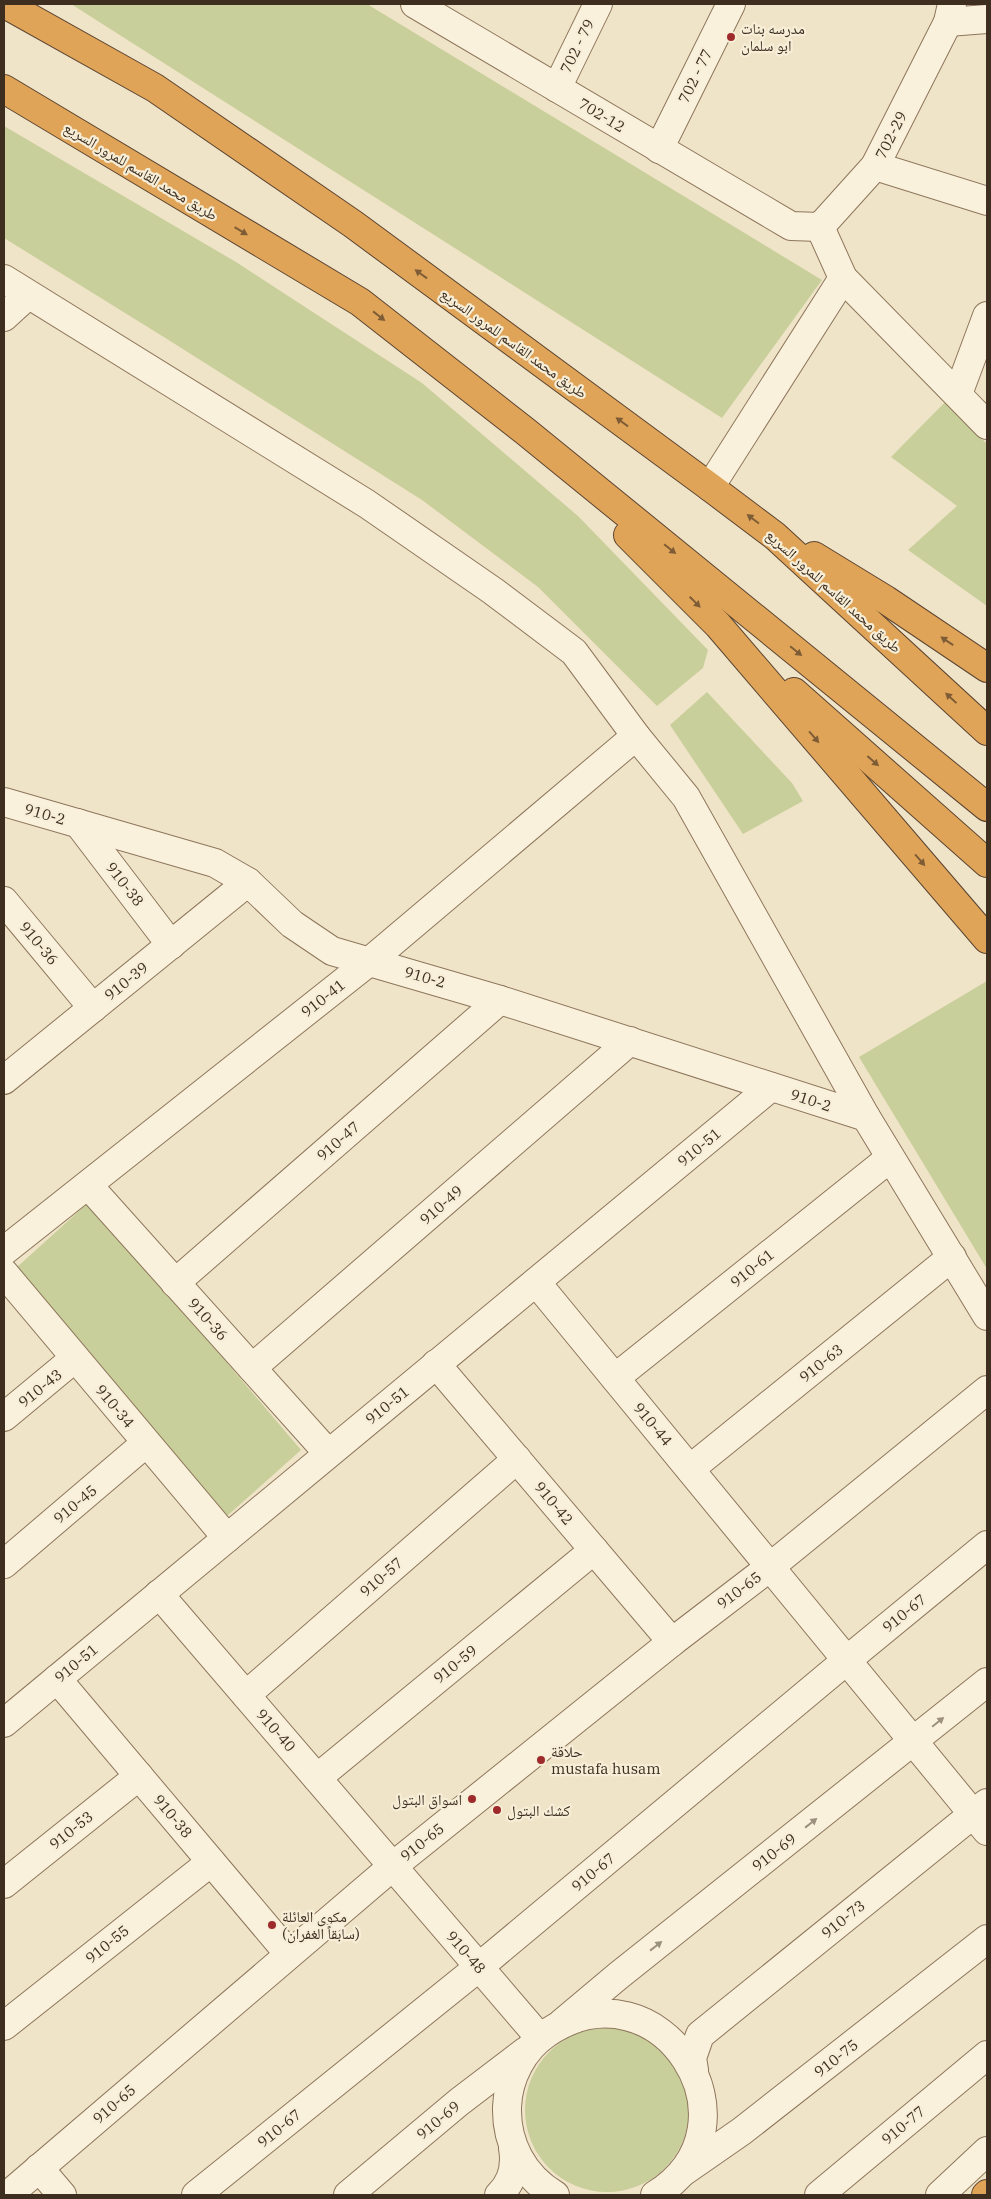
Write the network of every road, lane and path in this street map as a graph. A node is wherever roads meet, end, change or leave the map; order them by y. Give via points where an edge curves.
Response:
1 (4, 4) edge
2 (415, 4) edge
3 (598, 4) edge
4 (732, 4) edge
5 (449, 13) edge
6 (950, 13) edge
7 (987, 19) edge
8 (557, 88) junction
9 (4, 89) edge
10 (4, 98) edge
11 (659, 149) junction
12 (113, 155) junction
13 (875, 166) junction
14 (987, 201) edge
15 (820, 227) junction
16 (4, 278) edge
17 (843, 278) junction
18 (28, 295) junction
19 (987, 316) edge
20 (4, 317) edge
21 (958, 394) junction
22 (987, 425) edge
23 (525, 431) junction
24 (710, 487) junction
25 (776, 536) junction
26 (718, 625) junction
27 (987, 668) edge
28 (987, 731) edge
29 (636, 736) junction
30 (4, 802) edge
31 (987, 807) edge
32 (78, 823) junction
33 (987, 863) edge
34 (248, 882) junction
35 (4, 901) edge
36 (981, 932) edge
37 (172, 945) junction
38 (370, 961) junction
39 (500, 1000) junction
40 (93, 1008) junction
41 (630, 1041) junction
42 (5, 1076) edge
43 (771, 1087) junction
44 (866, 1118) junction
45 (890, 1158) junction
46 (88, 1185) junction
47 (4, 1256) edge
48 (952, 1257) junction
49 (536, 1282) junction
50 (175, 1283) junction
51 (987, 1316) edge
52 (76, 1358) junction
53 (436, 1364) junction
54 (252, 1368) junction
55 (615, 1378) junction
56 (987, 1390) edge
57 (4, 1417) edge
58 (146, 1443) junction
59 (328, 1453) junction
60 (517, 1459) junction
61 (690, 1469) junction
62 (227, 1538) junction
63 (987, 1545) edge
64 (594, 1550) junction
65 (4, 1564) edge
66 (770, 1567) junction
67 (160, 1594) junction
68 (672, 1642) junction
69 (847, 1660) junction
70 (57, 1679) junction
71 (987, 1682) edge
72 (246, 1695) junction
73 (4, 1723) edge
74 (914, 1742) junction
75 (139, 1776) junction
76 (317, 1778) junction
77 (983, 1816) edge
78 (211, 1862) junction
79 (393, 1866) junction
80 (4, 1884) edge
81 (987, 1938) edge
82 (289, 1954) junction
83 (479, 1967) junction
84 (618, 1976) junction
85 (627, 2016) junction
86 (562, 2023) junction
87 (4, 2026) edge
88 (665, 2034) junction
89 (700, 2035) junction
90 (535, 2043) junction
91 (987, 2055) edge
92 (694, 2070) junction
93 (459, 2102) junction
94 (703, 2113) junction
95 (738, 2134) junction
96 (510, 2135) junction
97 (987, 2151) edge
98 (39, 2168) junction
99 (668, 2188) edge
100 (502, 2193) edge
101 (550, 2193) edge
102 (8, 2195) edge
103 (62, 2195) edge
104 (196, 2195) edge
105 (348, 2195) edge
106 (819, 2195) edge
107 (940, 2195) edge

24 -> 1 highway, طريق محمد القاسم للمرور السريع via 353,224 155,88
2 - 5 street, 702-12
3 - 8 street, 702 - 79
4 - 11 street, 702 - 77
5 - 8 street, 702-12
6 - 7 street
6 - 13 street, 702-29
8 - 11 street, 702-12
9 - 12 highway, طريق محمد القاسم للمرور السريع
10 - 12 highway
11 - 15 street, 702-12 via 791,226
12 -> 23 highway, طريق محمد القاسم للمرور السريع via 360,302
13 - 14 street
13 - 15 street, 702-29
15 - 17 street
16 - 18 street
17 - 21 street
17 - 24 street
18 - 20 street
18 - 29 street via 367,504 493,591 574,652
19 - 21 street
21 - 22 street
23 -> 26 highway
23 -> 31 highway, طريق محمد القاسم للمرور السريع
25 -> 24 highway, طريق محمد القاسم للمرور السريع
27 -> 25 highway via 886,600
28 -> 25 highway, طريق محمد القاسم للمرور السريع
26 -> 33 highway
26 -> 36 highway
29 - 38 street, 910-41
29 - 44 street via 686,797
30 - 32 street, 910-2
32 - 34 street, 910-2 via 215,863
32 - 37 street, 910-38
34 - 37 street, 910-39
34 - 38 street, 910-2 via 308,935 332,950
35 - 40 street, 910-36
37 - 40 street, 910-39
38 - 39 street, 910-2
38 - 46 street, 910-41
39 - 41 street, 910-2
39 - 50 street, 910-47
40 - 42 street, 910-39
41 - 43 street, 910-2
41 - 54 street, 910-49
43 - 44 street, 910-2
43 - 49 street, 910-51
44 - 45 street
45 - 48 street
45 - 55 street, 910-61
46 - 47 street, 910-41
46 - 50 street, 910-36
47 - 52 street, 910-34
48 - 51 street
48 - 61 street, 910-63
49 - 53 street, 910-51
49 - 55 street, 910-44
50 - 54 street, 910-36
52 - 57 street, 910-43
52 - 58 street, 910-34
53 - 59 street, 910-51
53 - 60 street, 910-42
54 - 59 street, 910-36
55 - 61 street, 910-44
56 - 66 street, 910-65
58 - 62 street, 910-34
58 - 65 street, 910-45
59 - 62 street, 910-51
60 - 64 street, 910-42
60 - 72 street, 910-57
61 - 66 street, 910-44
62 - 67 street, 910-51
63 - 69 street, 910-67
64 - 68 street, 910-42
64 - 76 street, 910-59
66 - 68 street, 910-65
66 - 69 street, 910-44
67 - 70 street, 910-51
67 - 72 street, 910-40
68 - 79 street, 910-65
69 - 74 street, 910-44
69 - 83 street, 910-67
70 - 73 street, 910-51
70 - 75 street, 910-38
74 -> 71 street, 910-69
72 - 76 street, 910-40
74 - 77 street, 910-44
84 -> 74 street, 910-69
75 - 78 street, 910-38
75 - 80 street, 910-53
76 - 79 street, 910-40
77 - 89 street, 910-73
78 - 82 street, 910-38
78 - 87 street, 910-55
79 - 82 street, 910-65
79 - 83 street, 910-48
81 - 95 street, 910-75
82 - 98 street, 910-65
83 - 90 street, 910-48
83 - 104 street, 910-67
84 - 85 street via 612,1996 619,2011
84 - 86 street, 910-69
85 - 86 street via 598,2014
85 - 88 street
86 - 90 street, 910-69
88 - 89 street via 676,2037
88 - 92 street
89 - 92 street via 692,2058
90 - 93 street, 910-69
90 - 96 street via 516,2070 508,2096
91 - 106 street, 910-77
92 - 94 street via 701,2091
93 - 96 street via 470,2098 488,2100 502,2111
93 - 105 street, 910-69
94 - 95 street via 720,2127
94 - 99 street via 693,2155
95 - 99 street, 910-75
96 - 100 street via 514,2170
96 - 101 street via 527,2171
97 - 107 street
98 - 102 street, 910-65
98 - 103 street
100 - 101 street via 525,2187

